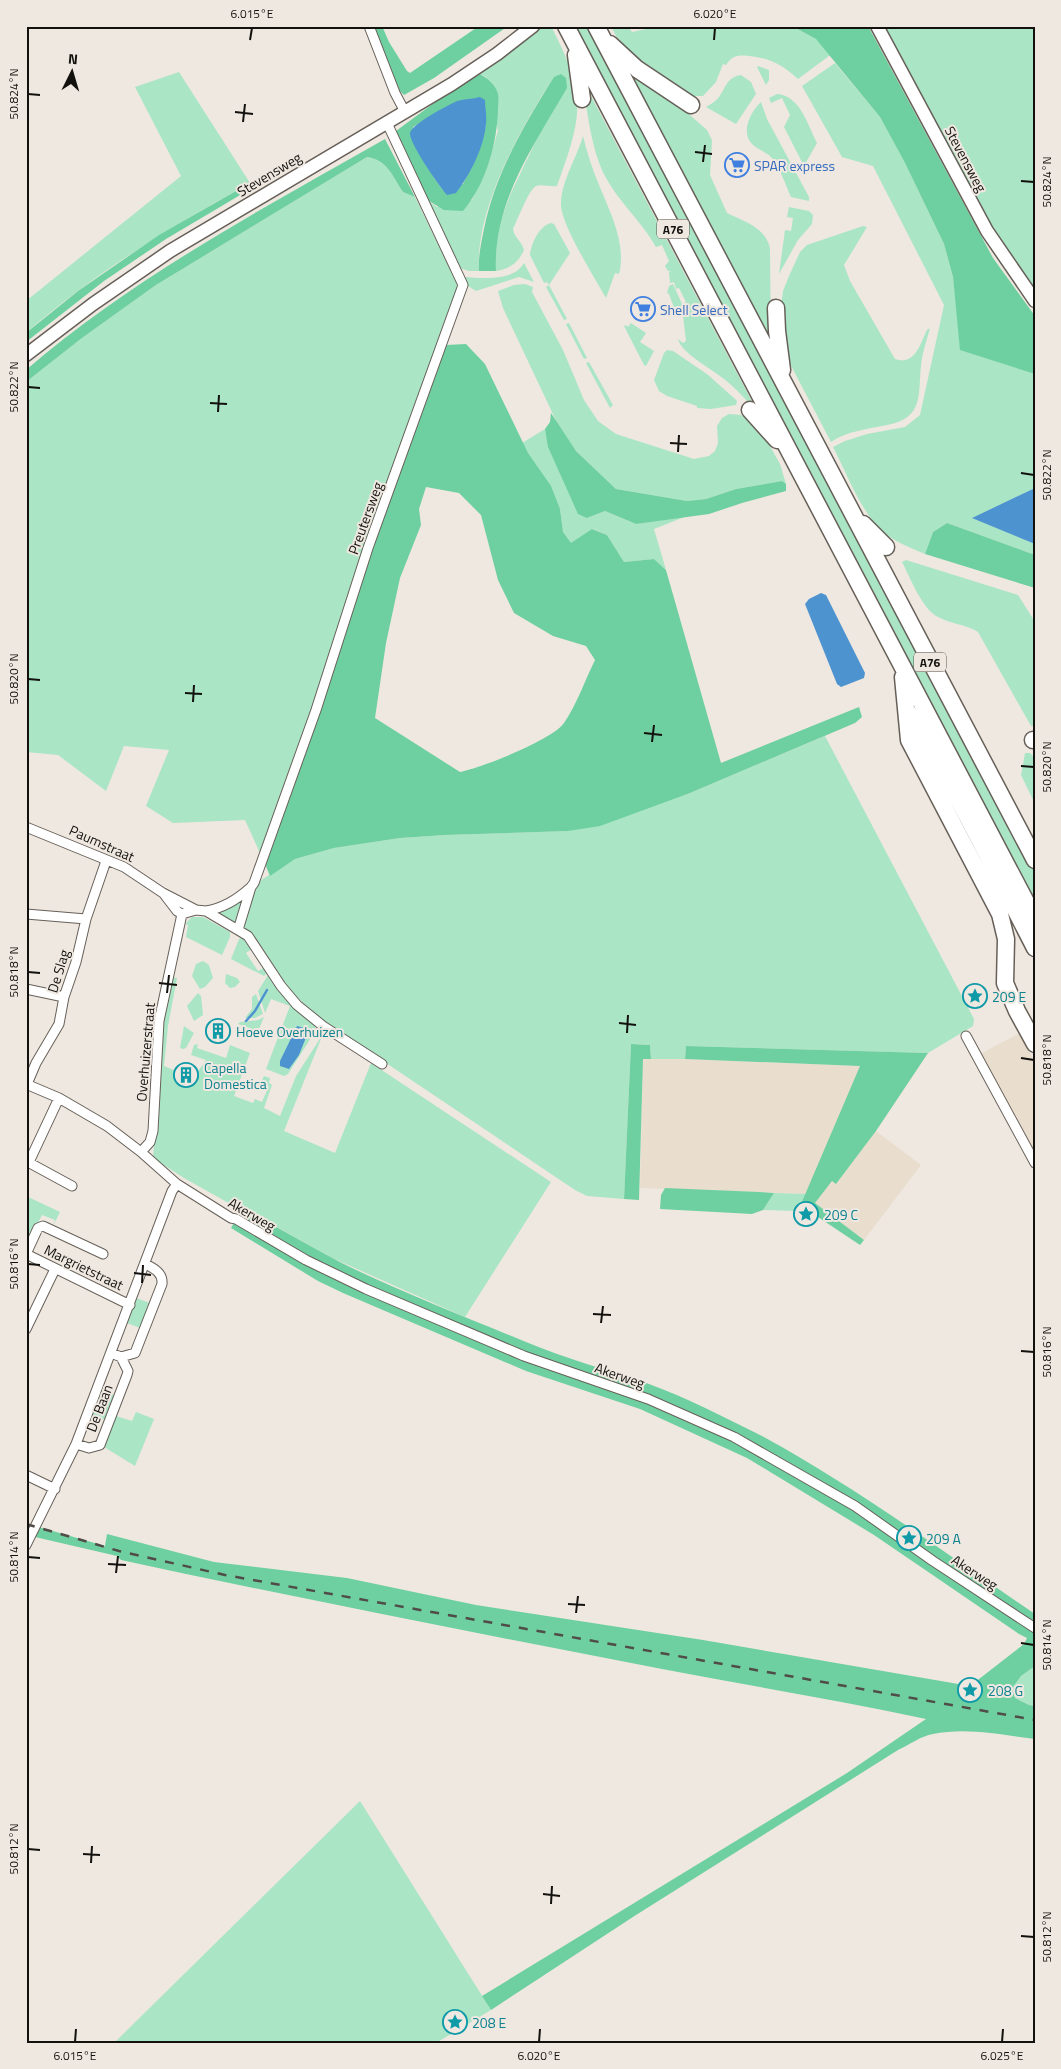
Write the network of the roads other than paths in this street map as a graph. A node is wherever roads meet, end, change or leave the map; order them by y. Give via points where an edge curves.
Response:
1 (369, 26) edge
2 (533, 26) edge
3 (877, 26) edge
4 (598, 31) edge
5 (569, 33) edge
6 (582, 99) dead end
7 (691, 105) dead end
8 (405, 112) junction
9 (387, 123) junction
10 (1035, 301) edge
11 (776, 308) dead end
12 (26, 355) edge
13 (784, 384) junction
14 (750, 410) dead end
15 (792, 456) junction
16 (851, 511) junction
17 (886, 547) dead end
18 (903, 670) junction
19 (905, 708) junction
20 (26, 827) edge
21 (106, 860) junction
22 (1035, 860) edge
23 (251, 887) junction
24 (163, 893) junction
25 (201, 910) junction
26 (26, 914) edge
27 (182, 914) junction
28 (1035, 918) edge
29 (86, 919) junction
30 (238, 930) junction
31 (1035, 948) edge
32 (26, 989) edge
33 (64, 997) junction
34 (966, 1036) dead end
35 (1035, 1044) edge
36 (382, 1064) dead end
37 (27, 1084) edge
38 (59, 1098) junction
39 (141, 1152) junction
40 (28, 1162) edge
41 (1035, 1163) edge
42 (177, 1184) junction
43 (72, 1186) dead end
44 (26, 1254) edge
45 (103, 1254) dead end
46 (144, 1264) junction
47 (55, 1269) junction
48 (130, 1305) junction
49 (26, 1329) edge
50 (111, 1354) junction
51 (121, 1358) junction
52 (76, 1444) junction
53 (26, 1475) edge
54 (55, 1489) junction
55 (26, 1545) edge
56 (1035, 1628) edge

1 - 8 street
2 - 8 street, Stevensweg via 475,69
3 - 10 street, Stevensweg via 987,231
4 - 7 highway, A76 via 637,69
4 - 13 highway, A76
5 - 6 highway, A76
5 - 15 highway, A76
8 - 9 street, Stevensweg
9 - 12 street, Stevensweg via 170,251
9 - 23 street, Preutersweg via 462,285 368,548 280,812
11 - 13 highway, A76
13 - 16 highway, A76
14 - 15 highway, A76
15 - 18 highway, A76
16 - 17 highway, A76
16 - 22 highway, A76
18 - 19 highway, A76
18 - 28 highway, A76
19 - 31 highway, A76 via 941,769
19 - 35 highway, A76 via 909,740 1000,914 1006,939 1005,983
20 - 21 street, Paumstraat
21 - 24 street, Paumstraat via 129,869
21 - 29 street, De Slag
23 - 25 street via 227,904
23 - 30 street, Preutersweg
24 - 25 street, Paumstraat
24 - 27 street, Paumstraat
25 - 27 street
25 - 30 street
26 - 29 street
27 - 39 street, Overhuizerstraat via 159,1021 153,1131 150,1142
29 - 33 street, De Slag
30 - 36 street via 252,940 297,1005 322,1026
32 - 33 street
33 - 37 street, De Slag via 59,1024
34 - 41 street
37 - 38 street, Akerweg
38 - 39 street, Akerweg via 107,1126
38 - 40 street
39 - 42 street, Akerweg
40 - 43 street
42 - 46 street, De Baan
42 - 56 street, Akerweg via 231,1218 357,1285 524,1356 648,1399 734,1437 856,1506
44 - 45 street via 38,1228 43,1226
44 - 47 street, Margrietstraat
46 - 48 street, De Baan
46 - 51 street via 158,1271 162,1284 135,1353
47 - 48 street, Margrietstraat
47 - 49 street
48 - 50 street, De Baan
50 - 51 street
50 - 52 street, De Baan
51 - 52 street, De Baan via 128,1371 100,1445 89,1448
52 - 54 street, De Baan
53 - 54 street
54 - 55 street, De Baan

